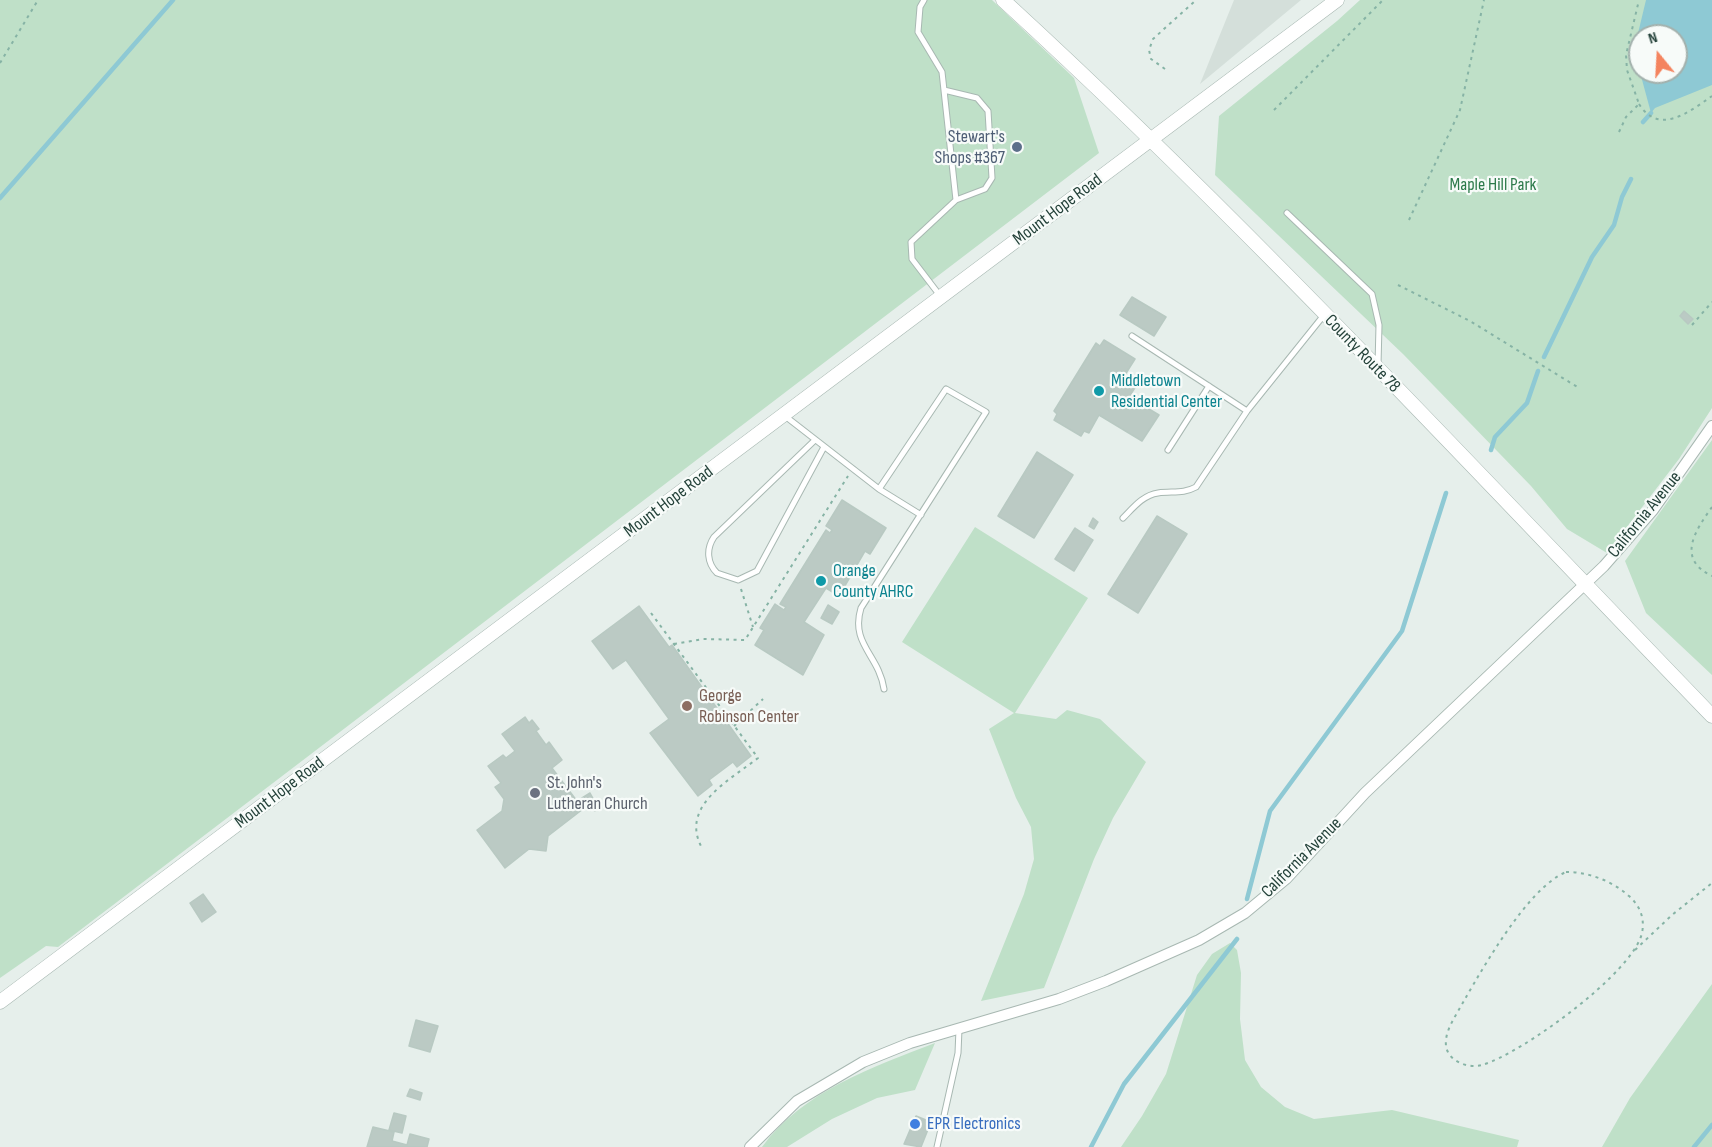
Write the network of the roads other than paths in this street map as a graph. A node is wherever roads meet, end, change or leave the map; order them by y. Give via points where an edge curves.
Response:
1 (924, 0) edge
2 (1003, 0) edge
3 (1337, 0) edge
4 (944, 90) junction
5 (1151, 140) junction
6 (956, 200) junction
7 (1287, 213) dead end
8 (942, 299) junction
9 (1324, 315) junction
10 (1132, 336) dead end
11 (1378, 370) junction
12 (1209, 386) junction
13 (1246, 411) junction
14 (785, 416) junction
15 (1712, 426) edge
16 (815, 441) junction
17 (824, 447) junction
18 (1168, 450) dead end
19 (879, 489) junction
20 (921, 515) junction
21 (1123, 518) dead end
22 (1585, 584) junction
23 (884, 689) dead end
24 (1712, 716) edge
25 (0, 1002) edge
26 (960, 1027) junction
27 (750, 1147) edge
28 (937, 1147) edge

1 - 4 lane via 918,32 942,72
2 - 5 street, County Route 78
3 - 5 street, Mount Hope Road
4 - 6 lane
4 - 6 lane via 977,98 988,111 992,178 985,189
5 - 8 street, Mount Hope Road
5 - 9 street, County Route 78
6 - 8 lane via 911,242 912,259
7 - 11 lane via 1372,294 1379,325
8 - 14 street, Mount Hope Road
9 - 11 street, County Route 78
9 - 13 lane
10 - 12 lane
11 - 22 street, County Route 78
12 - 13 lane
12 - 18 lane
13 - 21 lane via 1196,487 1185,493 1157,493 1144,498
14 - 16 lane
14 - 25 street, Mount Hope Road
15 - 22 street, California Avenue via 1653,510
16 - 17 lane
16 - 17 lane via 718,532 710,544 713,570 738,580 757,571
17 - 19 lane
19 - 20 lane
19 - 20 lane via 946,389 987,412
20 - 23 lane via 861,608 857,621 860,640 880,670
22 - 24 street, County Route 78
22 - 26 street, California Avenue via 1365,793 1286,879 1245,913 1199,940 1106,981 1059,999
26 - 27 street, California Avenue via 910,1043 841,1073 797,1101
26 - 28 lane

